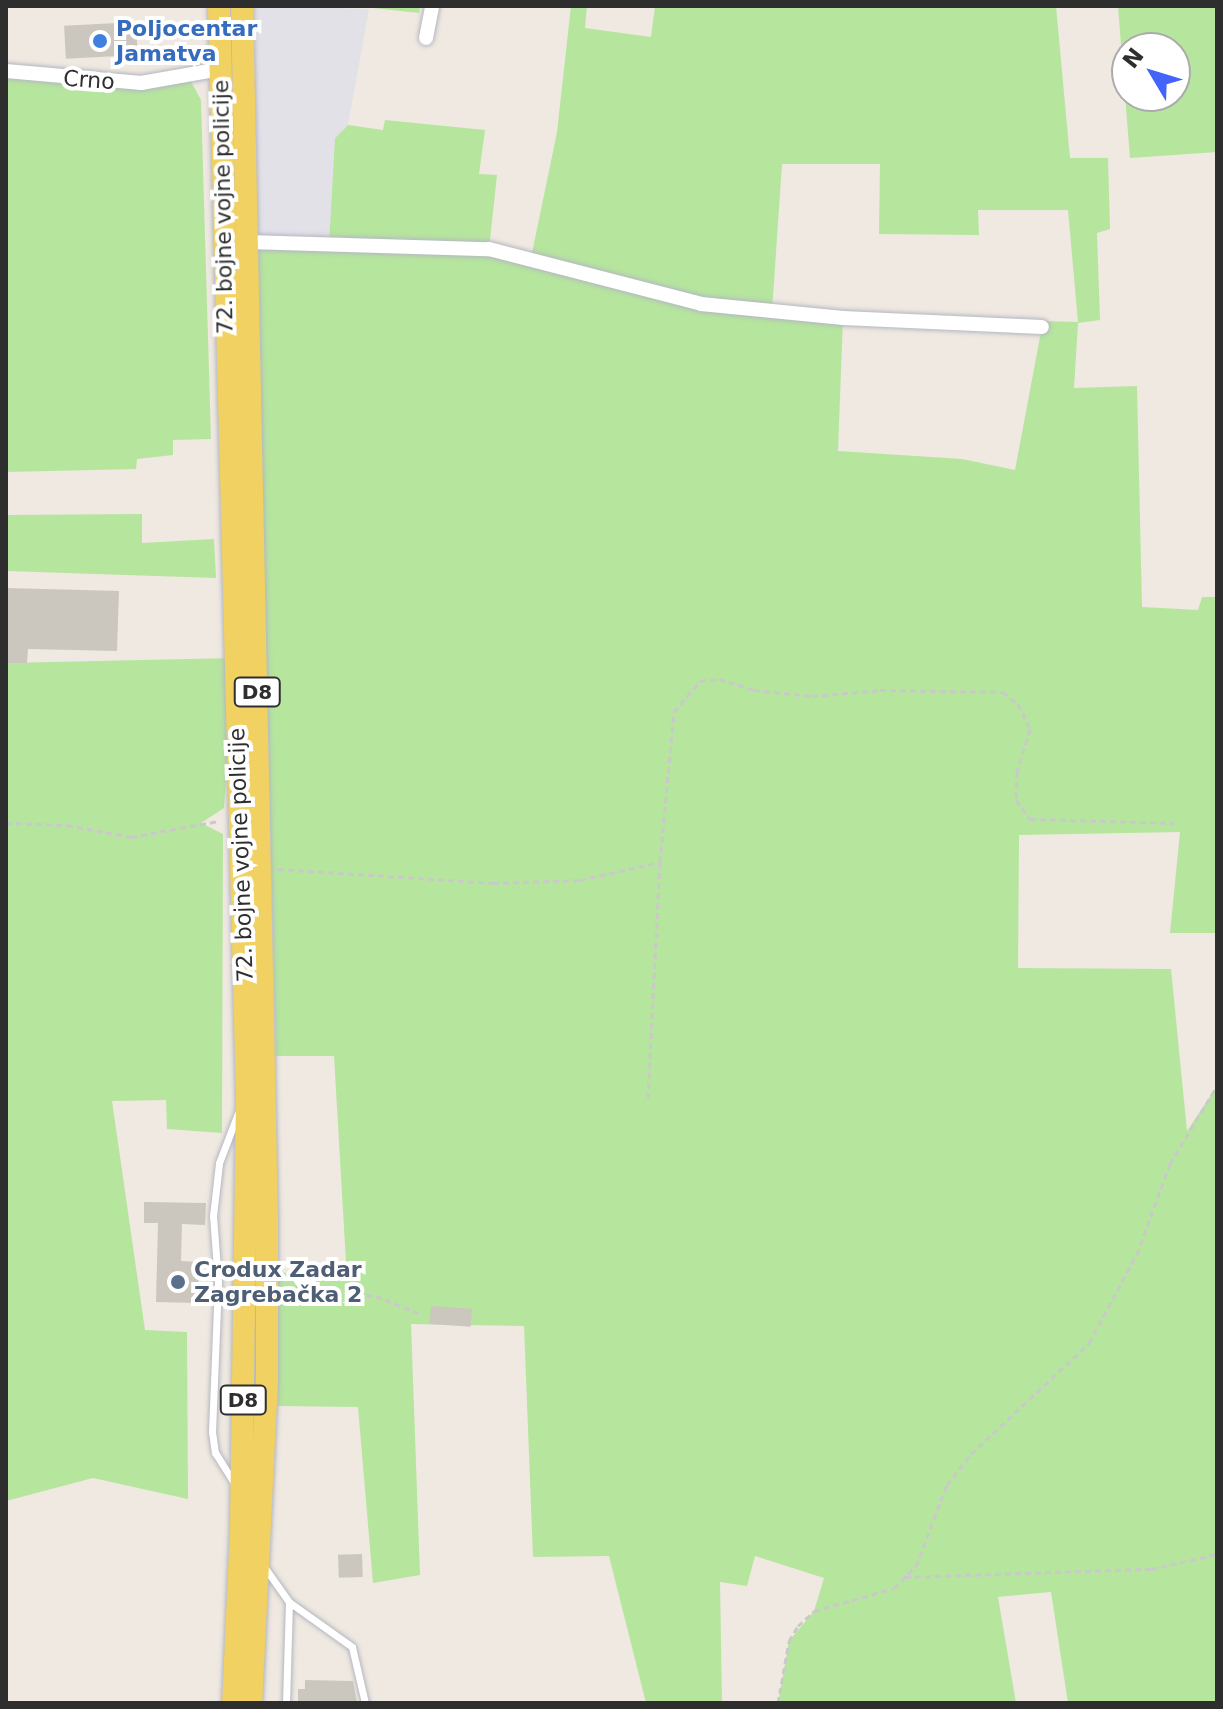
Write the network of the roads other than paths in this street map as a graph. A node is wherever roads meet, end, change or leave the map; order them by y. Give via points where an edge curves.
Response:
1 (219, 6) edge
2 (242, 6) edge
3 (432, 6) edge
4 (426, 38) dead end
5 (220, 69) junction
6 (6, 71) edge
7 (247, 242) junction
8 (1042, 327) dead end
9 (247, 1097) junction
10 (242, 1493) junction
11 (260, 1559) junction
12 (289, 1602) junction
13 (233, 1703) edge
14 (251, 1703) edge
15 (286, 1703) edge
16 (365, 1703) edge

1 - 5 main road, 72. bojne vojne policije / D8
2 - 7 main road, 72. bojne vojne policije / D8
3 - 4 street
5 - 6 street, Crno via 141,83
5 - 9 main road, 72. bojne vojne policije / D8
7 - 8 street via 489,249 701,304 843,318
7 - 11 main road, 72. bojne vojne policije / D8 via 262,869 266,1283
9 - 10 main road, 72. bojne vojne policije / D8
9 - 10 lane via 219,1163 213,1216 218,1282 212,1432 215,1453
10 - 13 main road, 72. bojne vojne policije / D8
11 - 12 lane via 277,1592
11 - 14 main road, 72. bojne vojne policije / D8
12 - 15 lane
12 - 16 lane via 352,1647

